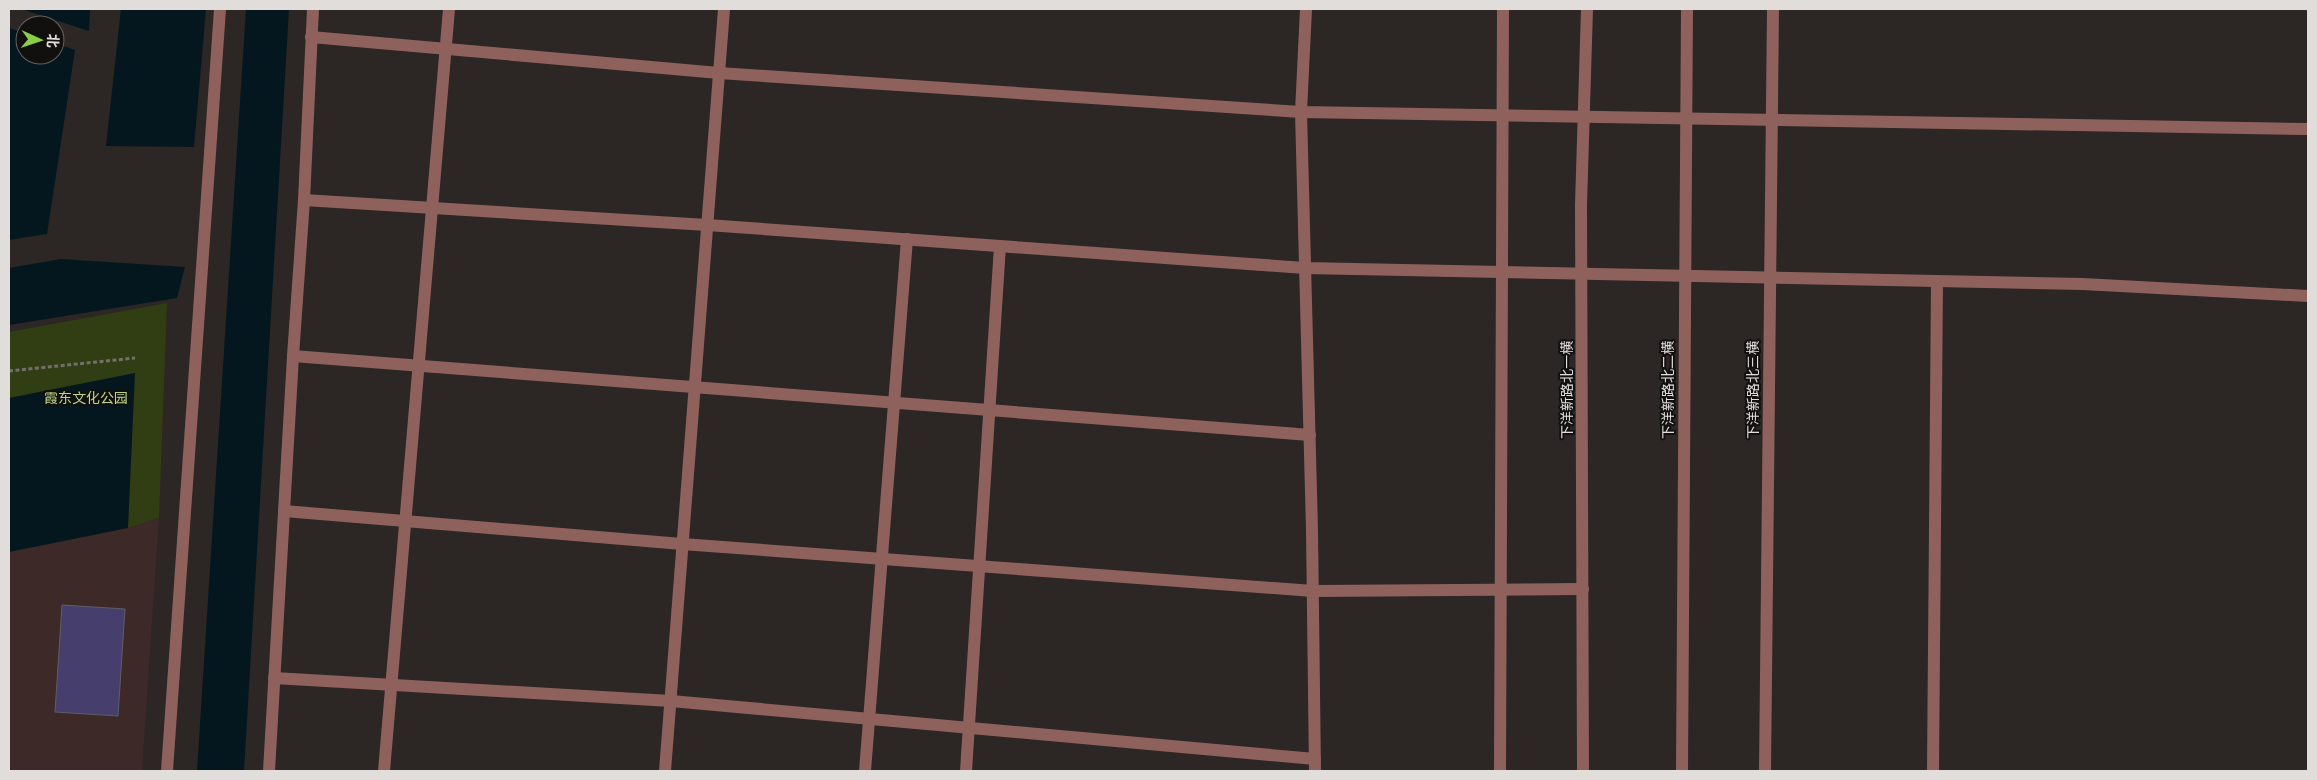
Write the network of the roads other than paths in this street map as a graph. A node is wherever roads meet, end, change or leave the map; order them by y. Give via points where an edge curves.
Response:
1 (220, 9) edge
2 (313, 9) edge
3 (449, 9) edge
4 (724, 9) edge
5 (1306, 9) edge
6 (1503, 9) edge
7 (1587, 9) edge
8 (1687, 9) edge
9 (1773, 9) edge
10 (311, 37) junction
11 (446, 49) junction
12 (719, 73) junction
13 (1300, 112) junction
14 (1503, 116) junction
15 (1584, 118) junction
16 (1685, 120) junction
17 (1773, 120) junction
18 (2308, 129) edge
19 (304, 200) junction
20 (432, 208) junction
21 (708, 225) junction
22 (907, 239) junction
23 (1000, 246) junction
24 (1305, 268) junction
25 (1502, 272) junction
26 (1581, 274) junction
27 (1684, 276) junction
28 (1769, 278) junction
29 (1937, 281) junction
30 (2308, 296) edge
31 (293, 356) junction
32 (418, 366) junction
33 (695, 387) junction
34 (1310, 435) junction
35 (284, 511) junction
36 (406, 521) junction
37 (682, 544) junction
38 (1583, 589) junction
39 (1313, 591) junction
40 (1501, 591) junction
41 (274, 678) junction
42 (392, 684) junction
43 (671, 701) junction
44 (1315, 765) edge
45 (167, 771) edge
46 (269, 771) edge
47 (384, 771) edge
48 (665, 771) edge
49 (866, 771) edge
50 (966, 771) edge
51 (1500, 771) edge
52 (1583, 771) edge
53 (1682, 771) edge
54 (1765, 771) edge
55 (1933, 771) edge

1 - 45 street
2 - 10 street
3 - 11 street
4 - 12 street
5 - 13 street
6 - 14 street
7 - 15 street, 下洋新路北一横
8 - 16 street, 下洋新路北二横
9 - 17 street, 下洋新路北三横
10 - 11 street
10 - 19 street
11 - 12 street
11 - 20 street
12 - 13 street
12 - 21 street
13 - 14 street
13 - 24 street
14 - 15 street
14 - 25 street
15 - 16 street
15 - 26 street, 下洋新路北一横
16 - 17 street
16 - 27 street, 下洋新路北二横
17 - 18 street
17 - 28 street, 下洋新路北三横
19 - 20 street
19 - 31 street
20 - 21 street
20 - 32 street
21 - 22 street
21 - 33 street
22 - 23 street
22 - 49 street
23 - 24 street
23 - 50 street
24 - 25 street
24 - 34 street
25 - 26 street
25 - 40 street
26 - 27 street
26 - 38 street, 下洋新路北一横
27 - 28 street
27 - 53 street, 下洋新路北二横
28 - 29 street
28 - 54 street, 下洋新路北三横
29 - 30 street via 2083,284
29 - 55 street
31 - 32 street
31 - 35 street
32 - 33 street
32 - 36 street
33 - 34 street
33 - 37 street
34 - 39 street
35 - 36 street
35 - 41 street
36 - 37 street
36 - 42 street
37 - 39 street
37 - 43 street
38 - 40 street
38 - 52 street, 下洋新路北一横
39 - 40 street
39 - 44 street
40 - 51 street
41 - 42 street
41 - 46 street
42 - 43 street
42 - 47 street
43 - 44 street
43 - 48 street

